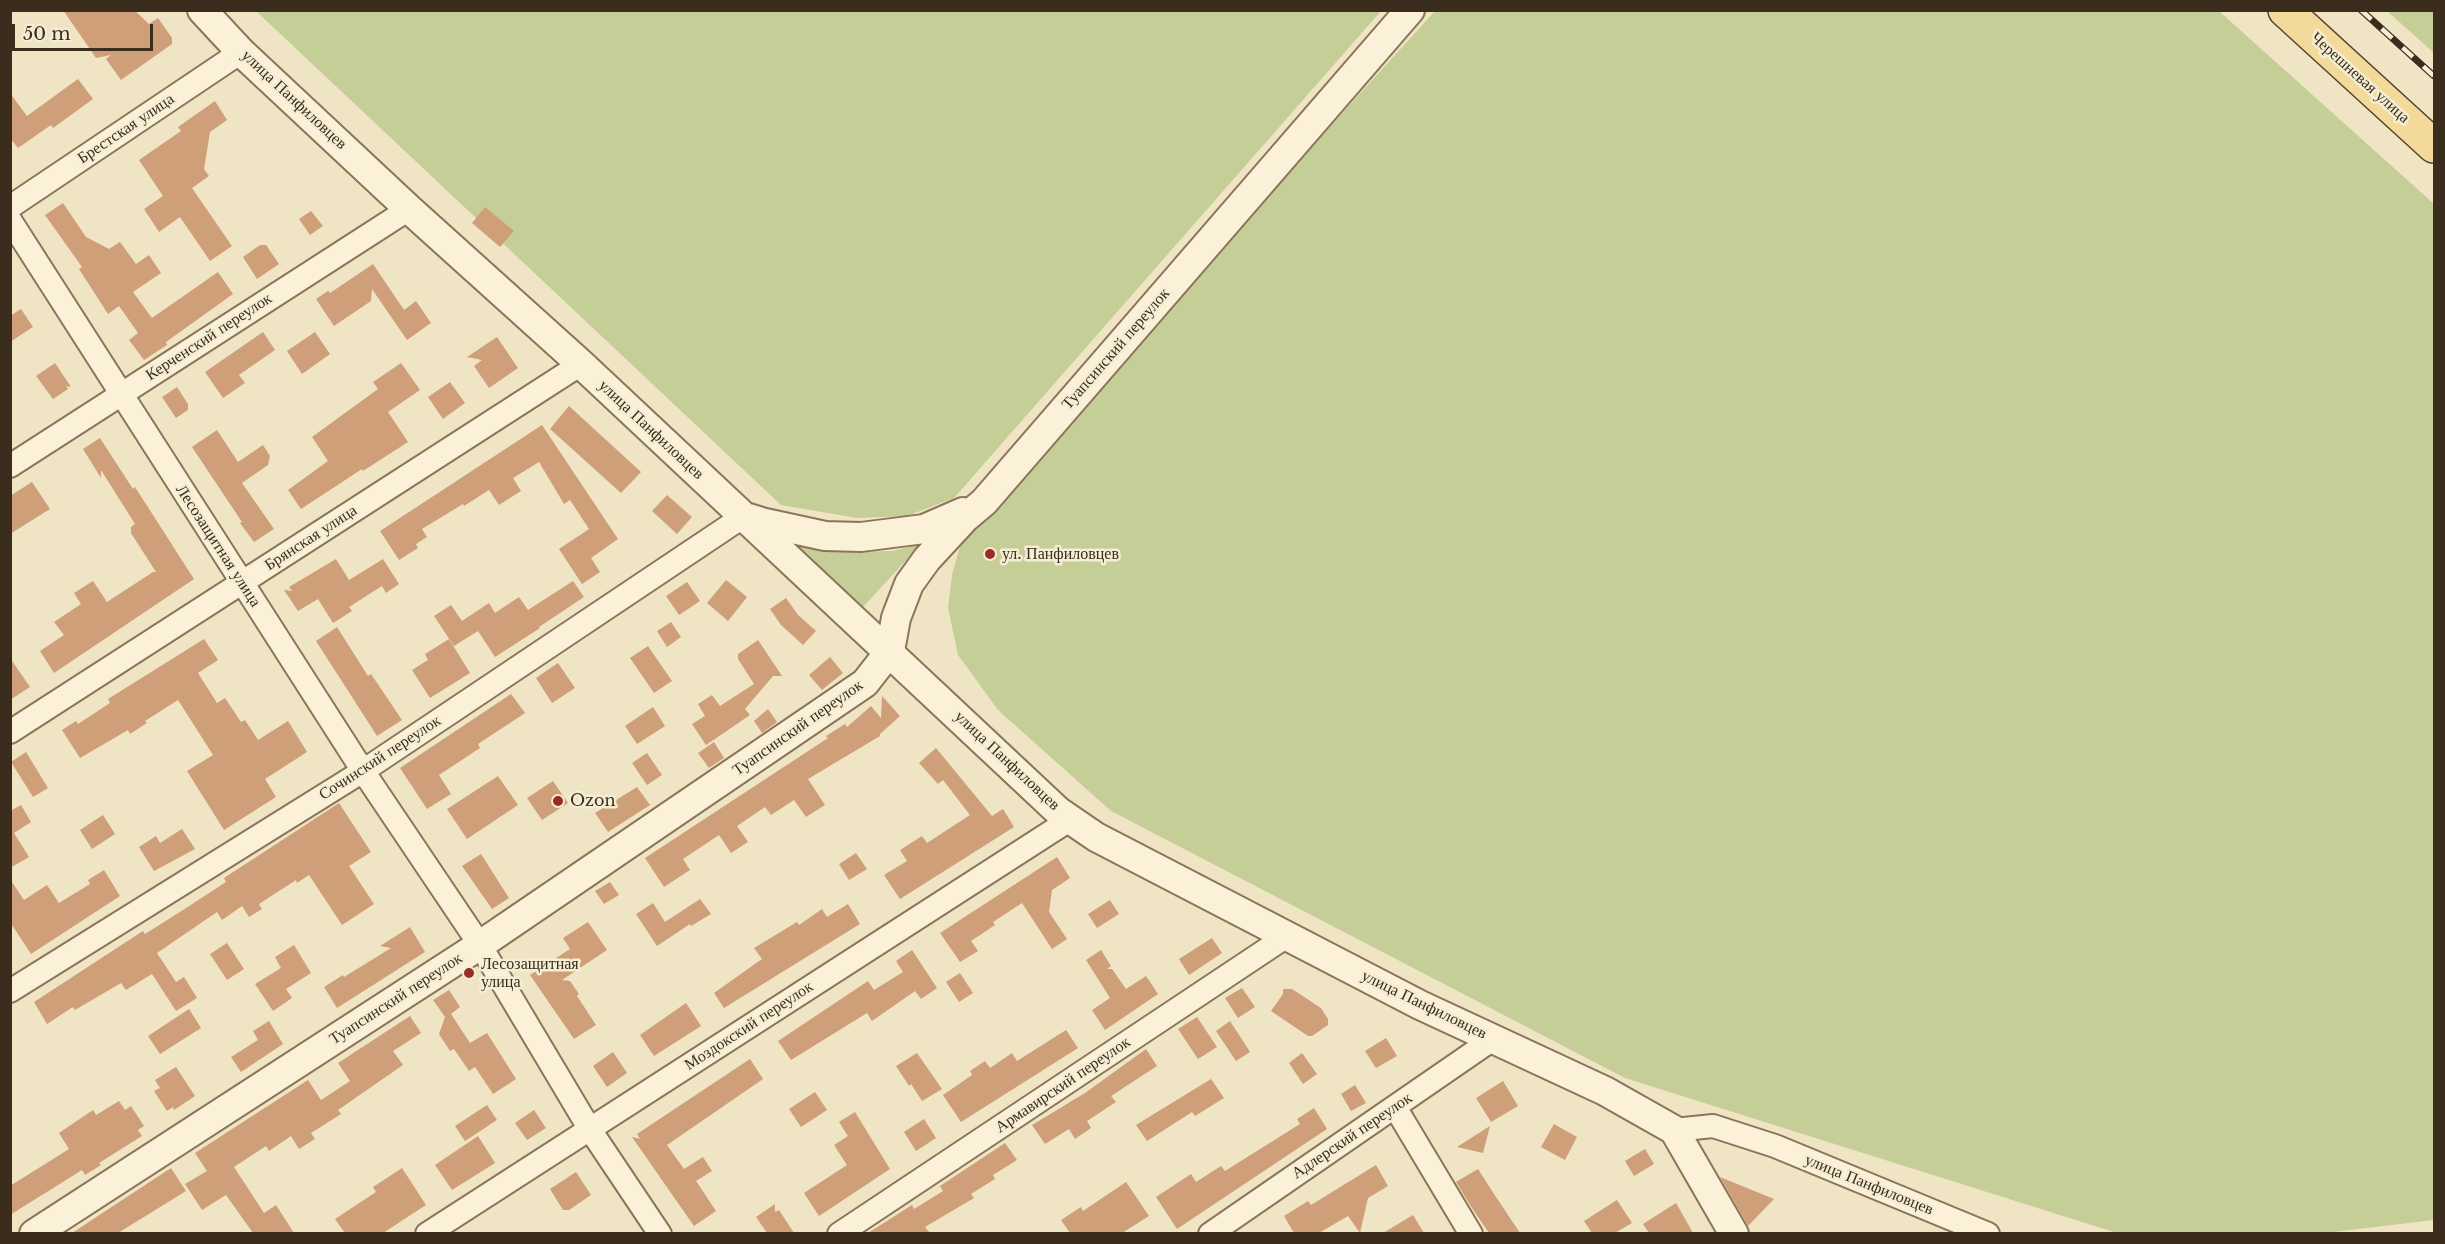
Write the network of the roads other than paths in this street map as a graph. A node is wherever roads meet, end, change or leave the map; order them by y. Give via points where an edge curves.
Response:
1 (202, 10) edge
2 (1410, 10) edge
3 (2285, 10) edge
4 (241, 52) junction
5 (2434, 146) edge
6 (10, 207) edge
7 (409, 209) junction
8 (10, 220) edge
9 (581, 364) junction
10 (121, 393) junction
11 (10, 466) edge
12 (984, 502) junction
13 (744, 516) junction
14 (242, 583) junction
15 (890, 651) junction
16 (10, 732) edge
17 (363, 771) junction
18 (1071, 819) junction
19 (1287, 936) junction
20 (480, 945) junction
21 (10, 991) edge
22 (1493, 1039) junction
23 (1395, 1107) junction
24 (589, 1128) junction
25 (1674, 1130) junction
26 (34, 1233) edge
27 (427, 1233) edge
28 (660, 1233) edge
29 (839, 1233) edge
30 (1210, 1233) edge
31 (1470, 1233) edge
32 (1734, 1233) edge
33 (1988, 1233) edge

1 - 4 street, улица Панфиловцев
2 - 12 street, Туапсинский переулок
3 - 5 main road, Черешневая улица
4 - 6 street, Брестская улица
4 - 7 street, улица Панфиловцев
7 - 9 street, улица Панфиловцев
7 - 10 street, Керченский переулок
8 - 10 street, Лесозащитная улица
9 - 13 street, улица Панфиловцев
9 - 14 street, Брянская улица
10 - 11 street, Керченский переулок
10 - 14 street, Лесозащитная улица
12 - 13 street via 924,529 861,537 825,536
12 - 15 street, Туапсинский переулок via 946,538 909,584 896,618
13 - 15 street, улица Панфиловцев
13 - 17 street, Сочинский переулок
14 - 16 street, Брянская улица
14 - 17 street, Лесозащитная улица
15 - 18 street, улица Панфиловцев
15 - 20 street, Туапсинский переулок via 866,683
17 - 20 street, Лесозащитная улица
17 - 21 street, Сочинский переулок
18 - 19 street, улица Панфиловцев via 1096,837
18 - 24 street, Моздокский переулок
19 - 22 street, улица Панфиловцев
19 - 29 street, Армавирский переулок
20 - 24 street, Лесозащитная улица
20 - 26 street, Туапсинский переулок
22 - 23 street, Адлерский переулок
22 - 25 street, улица Панфиловцев via 1605,1091
23 - 30 street, Адлерский переулок
23 - 31 street
24 - 27 street, Моздокский переулок
24 - 28 street, Лесозащитная улица
25 - 32 street
25 - 33 street, улица Панфиловцев via 1713,1126

